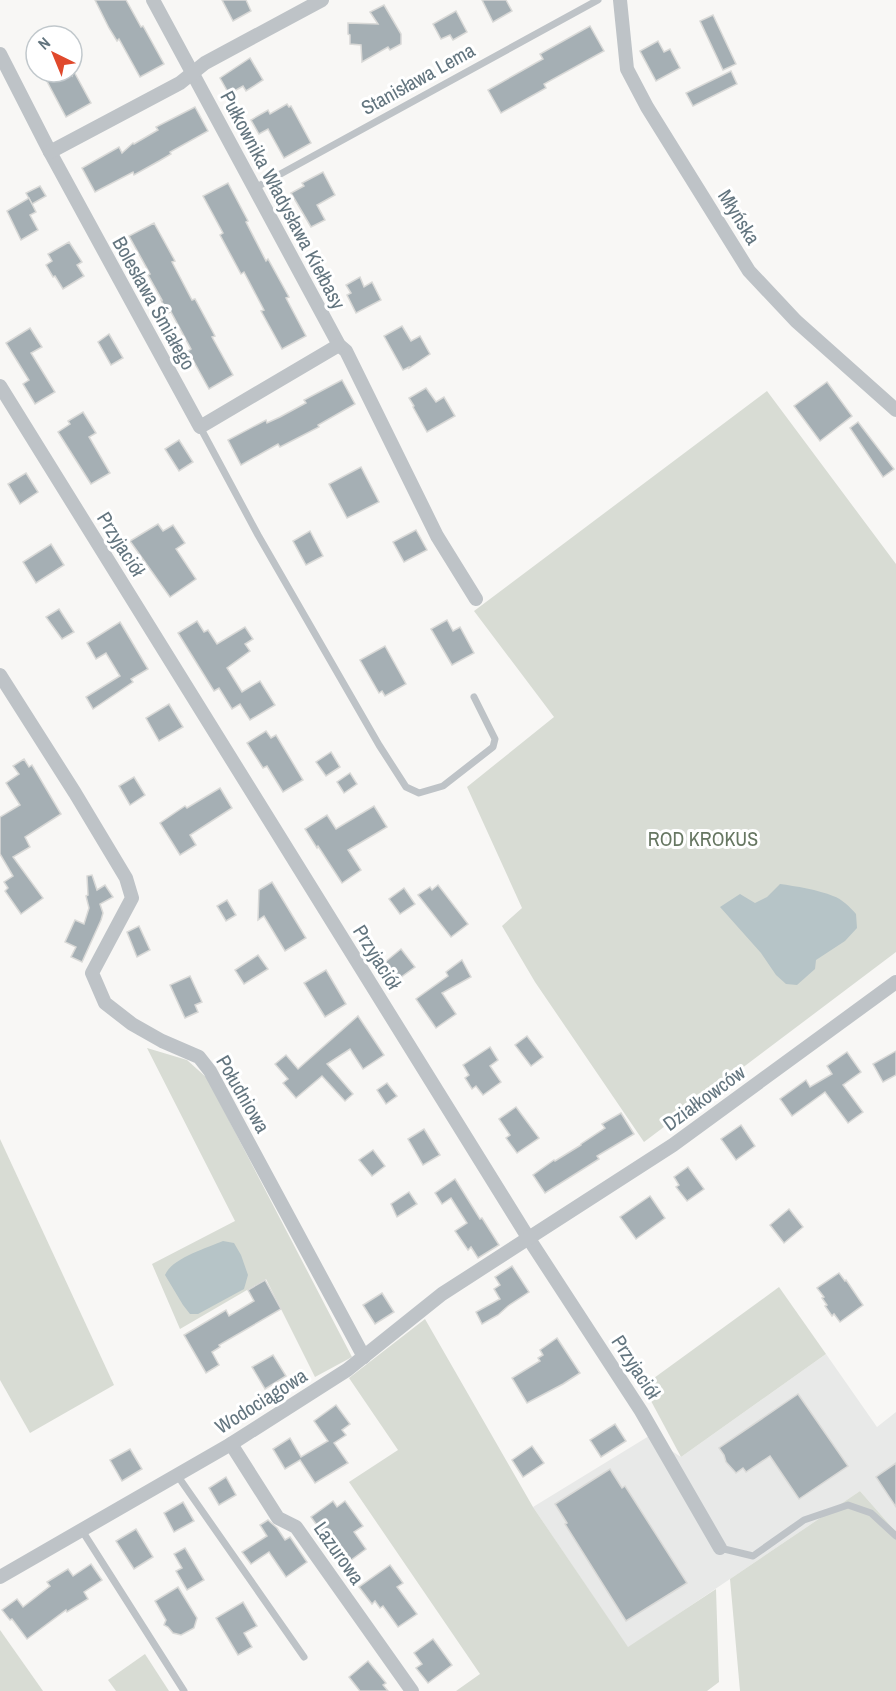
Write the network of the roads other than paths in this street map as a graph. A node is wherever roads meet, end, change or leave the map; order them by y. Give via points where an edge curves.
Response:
1 (153, 0) edge
2 (322, 0) edge
3 (598, 0) edge
4 (620, 0) edge
5 (0, 54) edge
6 (193, 73) junction
7 (50, 152) junction
8 (255, 188) junction
9 (339, 345) junction
10 (0, 386) edge
11 (896, 410) edge
12 (200, 427) junction
13 (476, 599) dead end
14 (0, 675) edge
15 (474, 697) dead end
16 (896, 982) edge
17 (529, 1239) junction
18 (364, 1357) junction
19 (231, 1444) junction
20 (177, 1475) junction
21 (81, 1529) junction
22 (896, 1536) edge
23 (720, 1548) joint
24 (0, 1577) edge
25 (304, 1657) dead end
26 (184, 1691) edge
27 (412, 1691) edge

1 - 6 street, Pułkownika Władysława Kiełbasy
2 - 6 street
3 - 8 lane, Stanisława Lema
4 - 11 street, Młyńska via 627,69 749,271 796,321
5 - 7 street, Bolesława Śmiałego
6 - 7 street
6 - 8 street, Pułkownika Władysława Kiełbasy
7 - 12 street, Bolesława Śmiałego
8 - 9 street, Pułkownika Władysława Kiełbasy
9 - 12 street
9 - 13 street, Pułkownika Władysława Kiełbasy via 346,351 437,536
10 - 17 street, Przyjaciół
12 - 15 lane via 258,535 406,787 419,793 443,786 493,747 495,739
14 - 18 street, Południowa via 126,878 132,898 92,973 105,1003 132,1024 199,1057 210,1071
16 - 17 street, Działkowców via 673,1145
17 - 18 street, Wodociągowa via 442,1294
17 - 23 street, Przyjaciół via 641,1411
18 - 19 street, Wodociągowa
19 - 20 street, Wodociągowa
19 - 27 street, Lazurowa via 278,1518 296,1527
20 - 21 street, Wodociągowa
20 - 25 lane
21 - 24 street, Wodociągowa
21 - 26 lane
22 - 23 lane via 871,1513 848,1506 804,1520 753,1556

